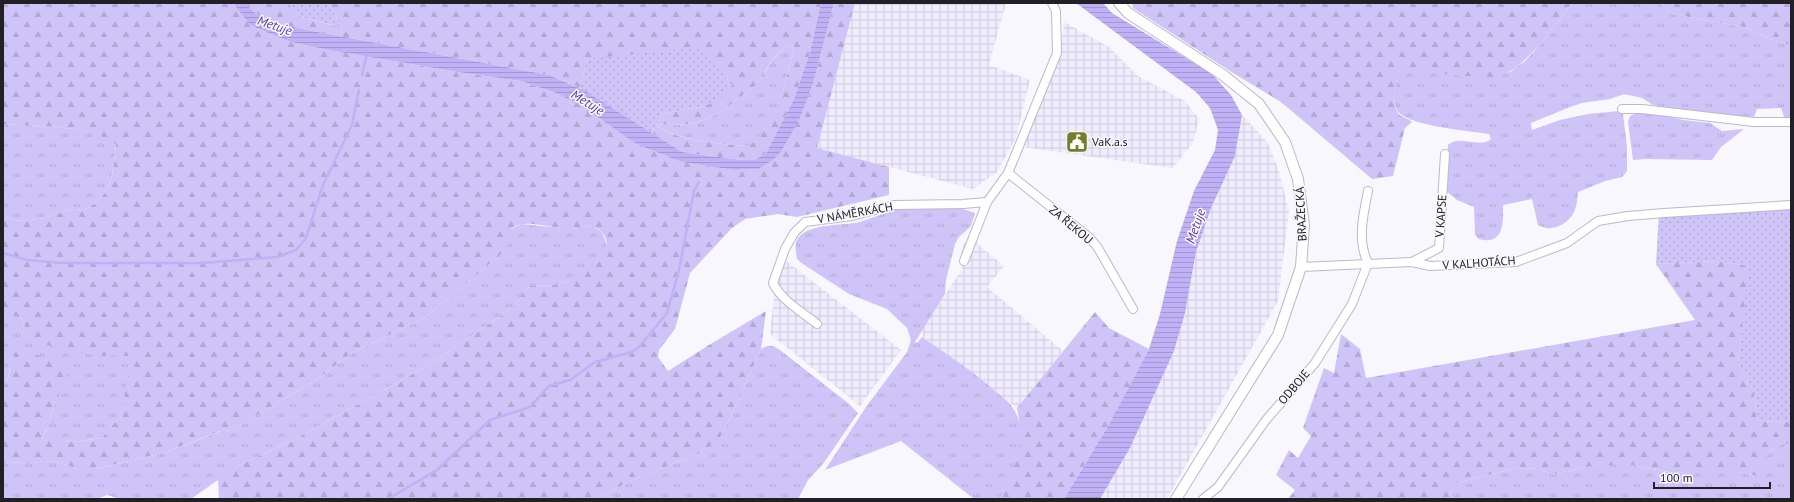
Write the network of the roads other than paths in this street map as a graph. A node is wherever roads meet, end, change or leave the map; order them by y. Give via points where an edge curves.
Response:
1 (1052, 3) edge
2 (1118, 3) edge
3 (1622, 109) dead end
4 (1791, 122) edge
5 (1445, 154) dead end
6 (1008, 173) junction
7 (1368, 191) dead end
8 (987, 202) junction
9 (1791, 205) edge
10 (964, 261) dead end
11 (1412, 262) junction
12 (1368, 264) junction
13 (1301, 267) junction
14 (1133, 309) dead end
15 (817, 324) dead end
16 (1176, 499) edge
17 (1203, 499) edge

1 - 6 street via 1056,12 1057,53
2 - 13 street, BRAŽECKÁ via 1128,13 1223,75 1259,104 1284,142 1298,179 1304,225
3 - 4 street via 1754,122
5 - 11 street, V KAPSE via 1439,248
6 - 8 street
6 - 14 street, ZA ŘEKOU via 1090,238
7 - 12 street via 1360,232 1363,253
8 - 10 street
8 - 15 street, V NÁMĚRKÁCH via 894,206 852,216 805,222 784,249 773,283 776,290
9 - 11 street, V KALHOTÁCH via 1664,213 1598,221 1567,243 1516,262 1430,266
11 - 12 street, V KALHOTÁCH
12 - 13 street, V KALHOTÁCH
12 - 17 street, ODBOJE via 1352,304 1315,363 1266,420 1218,487
13 - 16 street, BRAŽECKÁ via 1278,335

